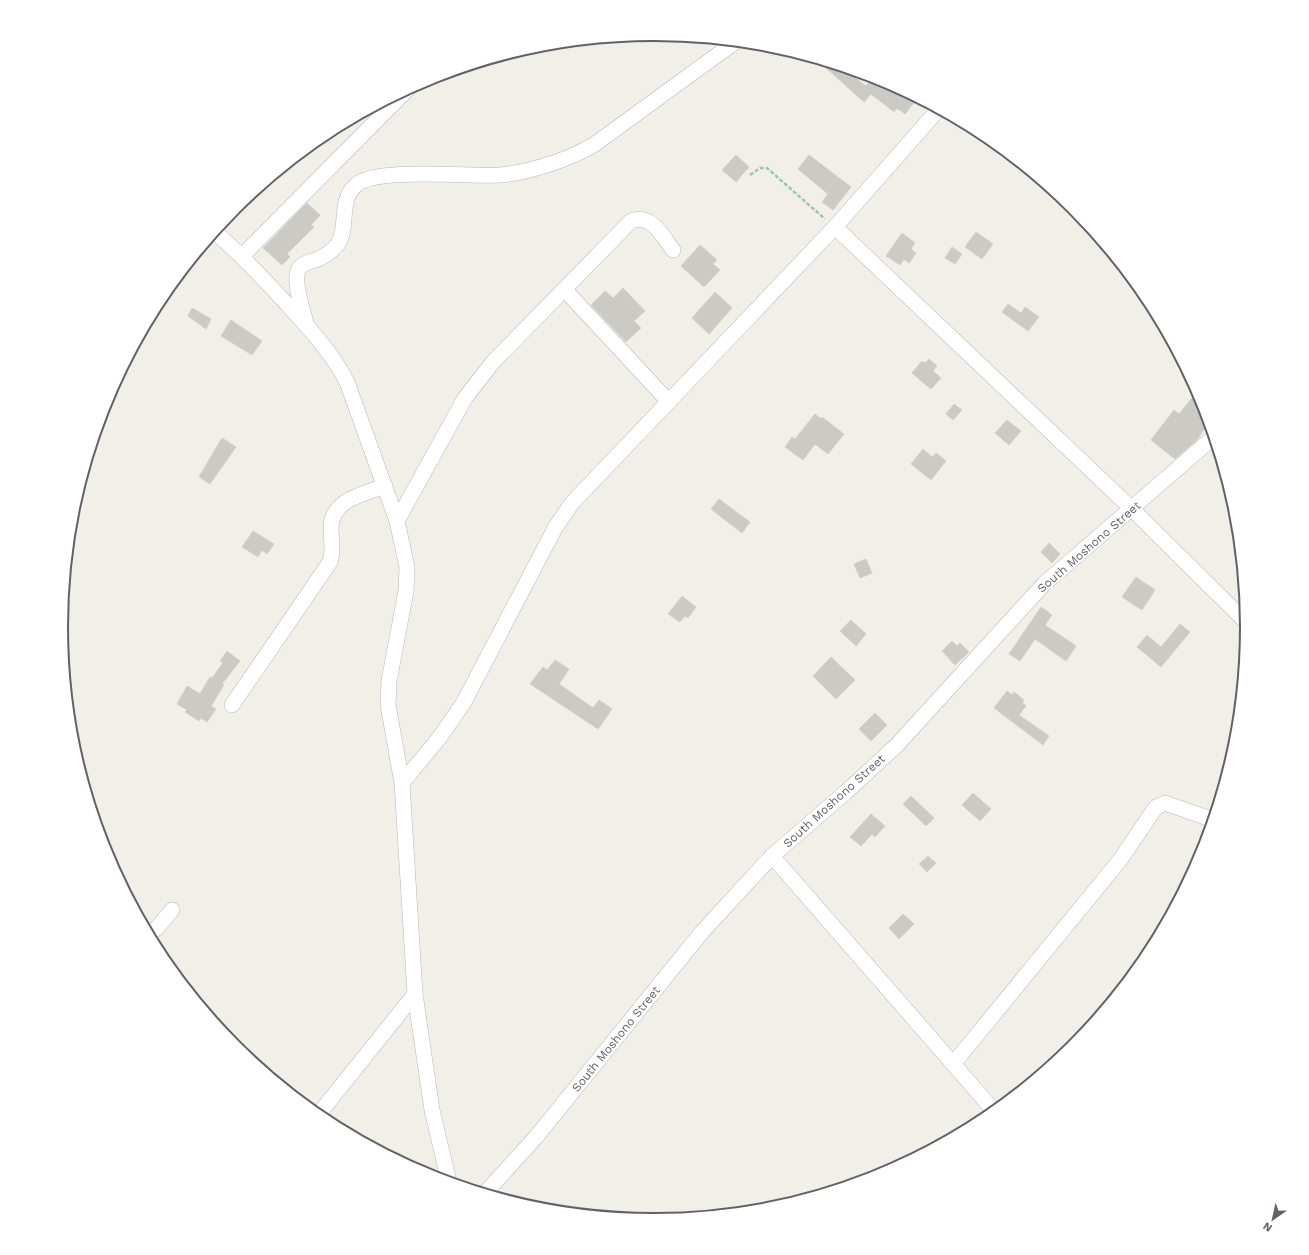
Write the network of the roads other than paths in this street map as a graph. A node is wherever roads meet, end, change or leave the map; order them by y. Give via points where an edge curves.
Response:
1 (730, 46) edge
2 (398, 100) edge
3 (935, 113) edge
4 (835, 227) junction
5 (219, 236) edge
6 (673, 250) dead end
7 (242, 256) junction
8 (565, 290) junction
9 (306, 325) junction
10 (669, 402) junction
11 (1210, 440) edge
12 (385, 486) junction
13 (1132, 509) junction
14 (397, 521) junction
15 (1241, 617) edge
16 (232, 705) dead end
17 (402, 783) junction
18 (1209, 819) edge
19 (772, 856) junction
20 (172, 910) dead end
21 (153, 931) edge
22 (415, 994) junction
23 (954, 1064) junction
24 (991, 1107) edge
25 (322, 1110) edge
26 (448, 1176) edge
27 (488, 1190) edge

1 - 9 street via 595,144 571,156 501,175 383,175 363,180 356,185 346,200 343,230 338,243 325,256 304,264 297,270 296,280
2 - 7 street
3 - 4 street
4 - 10 street
4 - 13 street
5 - 7 street
6 - 8 street via 651,222 636,219 631,221
7 - 9 street
8 - 10 street
8 - 14 street via 493,362 464,398
9 - 12 street via 333,356 347,382
10 - 17 street via 564,515 464,702 440,737
11 - 13 street, South Moshono Street
12 - 14 street
12 - 16 street via 349,499 336,510 331,522 330,562
13 - 15 street
13 - 19 street, South Moshono Street via 1044,584 896,746
14 - 17 street via 407,567 407,584 389,681 388,705
17 - 22 street
18 - 23 street via 1165,803 1156,807 1120,860
19 - 23 street
19 - 27 street, South Moshono Street via 702,932 536,1137
20 - 21 street
22 - 25 street
22 - 26 street via 432,1110
23 - 24 street

